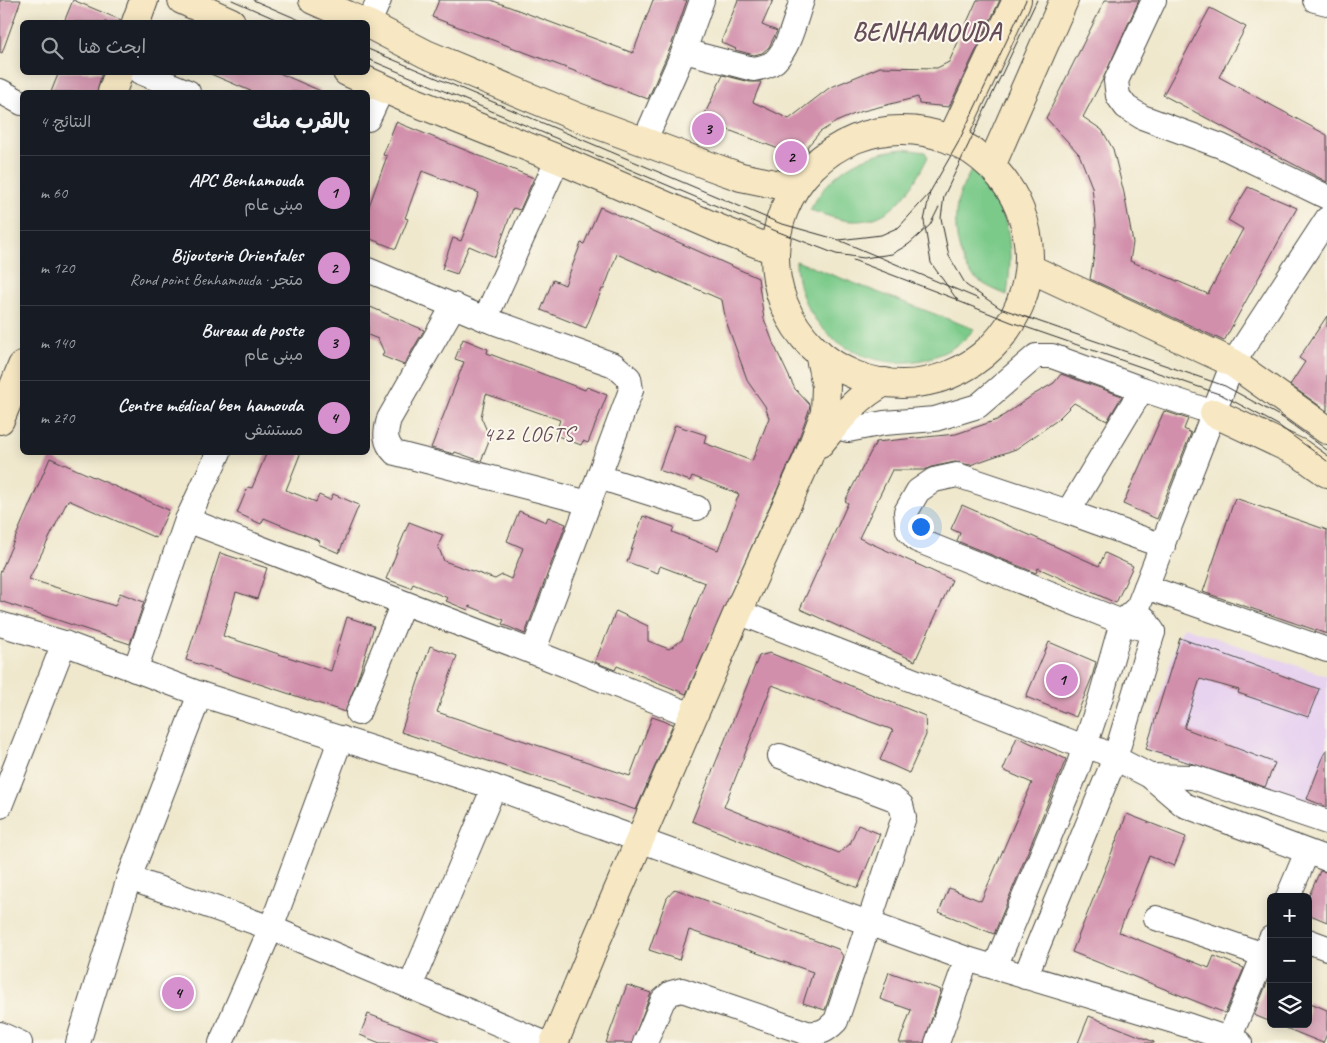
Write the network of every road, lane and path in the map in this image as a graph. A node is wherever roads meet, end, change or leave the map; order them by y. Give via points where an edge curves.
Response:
1 (144, 0) edge
2 (182, 0) edge
3 (313, 0) edge
4 (379, 0) edge
5 (702, 0) edge
6 (802, 0) edge
7 (1017, 0) edge
8 (1064, 0) edge
9 (1154, 0) edge
10 (1316, 0) edge
11 (1327, 3) edge
12 (137, 20) edge
13 (227, 20) edge
14 (357, 20) edge
15 (368, 20) edge
16 (370, 26) edge
17 (684, 51) junction
18 (118, 75) edge
19 (147, 75) edge
20 (354, 75) edge
21 (383, 87) junction
22 (113, 90) edge
23 (183, 90) edge
24 (0, 92) edge
25 (20, 102) edge
26 (370, 115) edge
27 (951, 140) junction
28 (644, 142) junction
29 (558, 158) junction
30 (991, 166) junction
31 (794, 188) junction
32 (1327, 197) edge
33 (1327, 219) edge
34 (774, 250) junction
35 (1028, 268) junction
36 (370, 271) edge
37 (454, 305) junction
38 (486, 318) junction
39 (819, 353) junction
40 (1233, 363) junction
41 (20, 371) edge
42 (885, 382) junction
43 (1142, 389) junction
44 (1214, 413) junction
45 (0, 420) edge
46 (834, 426) junction
47 (1327, 430) edge
48 (218, 455) edge
49 (808, 458) junction
50 (1327, 473) edge
51 (599, 477) junction
52 (589, 503) junction
53 (697, 508) dead end
54 (1068, 512) junction
55 (187, 520) junction
56 (1163, 546) junction
57 (403, 603) junction
58 (1135, 605) junction
59 (738, 612) junction
60 (0, 624) edge
61 (64, 643) junction
62 (1327, 650) edge
63 (533, 652) junction
64 (135, 670) junction
65 (200, 694) junction
66 (358, 713) dead end
67 (694, 716) junction
68 (341, 738) junction
69 (1084, 747) junction
70 (780, 756) dead end
71 (1115, 758) junction
72 (1150, 776) junction
73 (494, 787) junction
74 (0, 806) edge
75 (1327, 822) edge
76 (639, 841) junction
77 (1317, 856) edge
78 (130, 878) junction
79 (1291, 893) edge
80 (1156, 918) dead end
81 (870, 922) junction
82 (271, 928) junction
83 (1312, 942) edge
84 (1267, 947) edge
85 (1327, 948) edge
86 (967, 959) junction
87 (995, 967) junction
88 (1025, 977) junction
89 (410, 987) junction
90 (0, 1034) edge
91 (1234, 1041) edge
92 (20, 1043) edge
93 (78, 1043) edge
94 (221, 1043) edge
95 (544, 1043) edge
96 (554, 1043) edge
97 (645, 1043) edge
98 (937, 1043) edge

1 - 12 main road
2 - 13 main road
3 - 14 main road
4 - 15 street
5 - 17 street
6 - 17 street via 784,48 774,62 764,67 754,69
7 - 27 main road
8 - 30 main road
9 - 32 street via 1116,81 1118,96 1126,107 1221,146
10 - 11 street
16 - 28 main road via 426,54
17 - 28 street
18 - 22 main road
19 - 23 street
20 - 21 main road
21 - 26 street
21 - 29 main road
24 - 25 street
27 - 30 main road
27 - 31 main road via 916,130 880,131 846,142 817,161
28 - 31 main road via 740,177
29 - 34 main road
29 - 38 street
30 - 35 main road via 1013,196 1026,231
31 - 34 main road via 779,223
33 - 40 street
34 - 39 main road via 778,288 794,324
35 - 40 main road
35 - 42 main road via 1024,292 1011,322 993,346 970,364 943,377 915,383
36 - 37 street
37 - 38 street
37 - 52 street via 389,419 385,434 388,446 395,453
38 - 51 street via 614,365 629,378 631,390
39 - 42 main road via 850,372
39 - 49 main road via 826,386 825,413
40 - 44 street
40 - 47 main road
41 - 45 main road
42 - 46 main road via 854,403
43 - 44 street
43 - 46 street via 1052,356 1036,356 978,406 935,419 848,430
43 - 54 street
44 - 50 main road via 1300,453
44 - 56 street
46 - 49 main road
48 - 55 street
49 - 59 main road
51 - 52 street
51 - 53 street
52 - 63 street
54 - 56 street
54 - 58 street via 957,475 934,480 918,491 906,512 908,530 917,540
55 - 57 street
55 - 64 street
56 - 58 street
57 - 63 street
57 - 66 street
58 - 62 street
58 - 69 street
58 - 71 street via 1153,632
59 - 67 main road
59 - 69 street
60 - 61 street
61 - 64 street
61 - 74 street
63 - 67 street
64 - 65 street
65 - 68 street
65 - 78 street
67 - 76 main road
68 - 73 street
68 - 82 street
69 - 71 street
69 - 87 street via 1066,800
70 - 81 street via 892,798 901,805 904,817
71 - 72 street
71 - 88 street
72 - 75 street via 1193,776
72 - 77 street via 1184,805
73 - 76 street
73 - 89 street
76 - 81 street
76 - 96 main road
77 - 79 street
78 - 82 street
78 - 93 street
80 - 84 street
81 - 86 street
81 - 97 street via 836,1021 828,1030 820,1034 807,1033 682,990 663,1000
82 - 89 street
82 - 94 street
83 - 85 street
84 - 91 street
86 - 87 street
86 - 98 street
87 - 88 street
88 - 91 street
89 - 95 street
90 - 92 street

